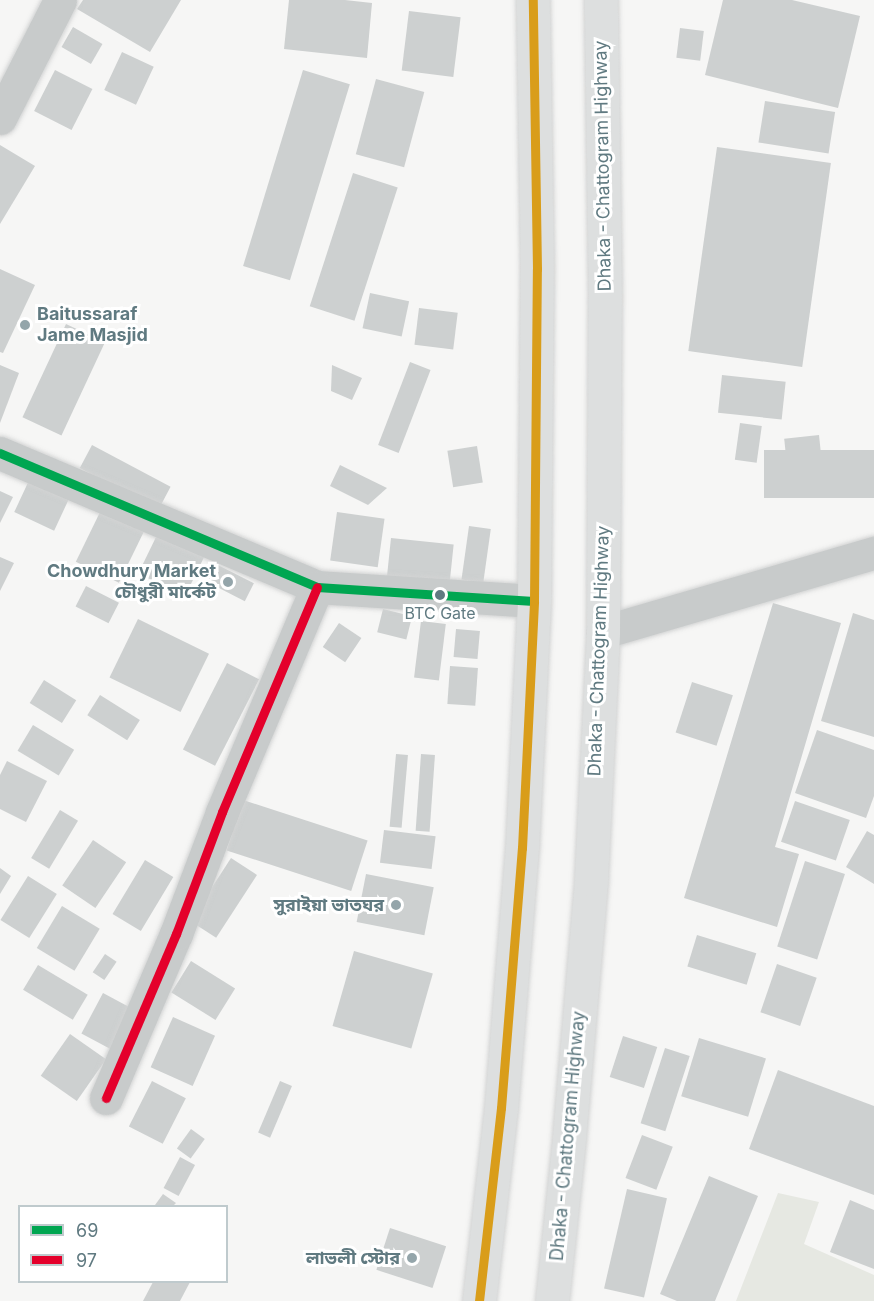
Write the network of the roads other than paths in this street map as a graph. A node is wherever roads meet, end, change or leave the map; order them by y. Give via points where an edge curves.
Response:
1 (60, 0) edge
2 (533, 0) edge
3 (601, 0) edge
4 (0, 118) edge
5 (0, 453) edge
6 (874, 553) edge
7 (317, 587) junction
8 (534, 601) junction
9 (603, 632) junction
10 (106, 1098) dead end
11 (479, 1301) edge
12 (552, 1301) edge

1 - 4 street
2 - 8 highway via 537,269
3 - 9 highway, Dhaka - Chattogram Highway via 605,300
5 - 7 street
6 - 9 street
7 - 8 street
7 - 10 street
8 - 11 highway via 522,860 501,1108
9 - 12 highway, Dhaka - Chattogram Highway via 591,879

